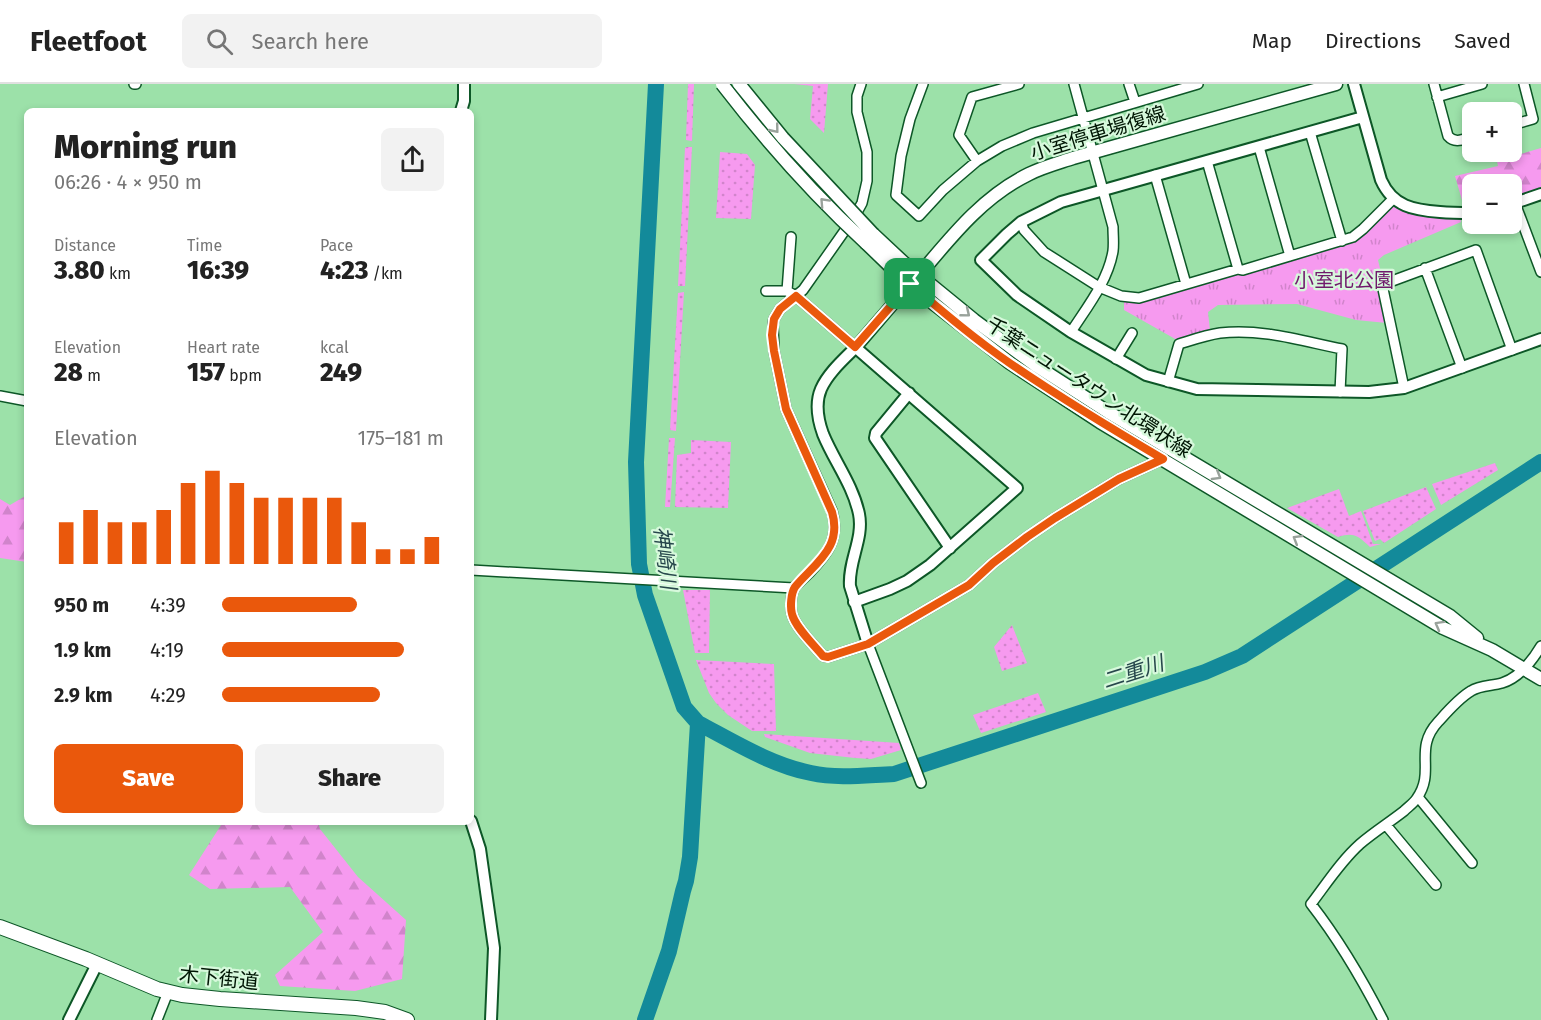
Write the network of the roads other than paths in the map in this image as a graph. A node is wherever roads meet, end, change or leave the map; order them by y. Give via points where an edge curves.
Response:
1 (464, 84) edge
2 (722, 84) edge
3 (739, 84) edge
4 (861, 84) edge
5 (923, 84) edge
6 (1019, 84) edge
7 (1074, 84) edge
8 (1129, 84) edge
9 (1198, 84) edge
10 (1336, 84) edge
11 (1354, 84) edge
12 (1434, 84) edge
13 (1482, 84) edge
14 (1524, 84) edge
15 (1185, 86) edge
16 (1437, 97) junction
17 (1134, 102) junction
18 (462, 108) edge
19 (1363, 117) junction
20 (1083, 118) junction
21 (1522, 122) edge
22 (1310, 132) junction
23 (1462, 140) edge
24 (1259, 147) junction
25 (1093, 153) junction
26 (978, 161) junction
27 (1207, 161) junction
28 (1155, 175) junction
29 (1103, 190) junction
30 (1541, 194) edge
31 (1394, 198) junction
32 (1522, 201) edge
33 (1462, 213) edge
34 (1021, 222) junction
35 (1522, 224) edge
36 (791, 237) dead end
37 (870, 239) junction
38 (1342, 241) junction
39 (1290, 256) junction
40 (1425, 268) junction
41 (1238, 269) junction
42 (1541, 272) edge
43 (915, 279) junction
44 (1186, 284) junction
45 (1099, 287) junction
46 (766, 291) dead end
47 (792, 293) junction
48 (1071, 332) junction
49 (1132, 333) dead end
50 (1541, 339) edge
51 (855, 347) junction
52 (1512, 350) junction
53 (1116, 359) junction
54 (1462, 368) junction
55 (1168, 382) junction
56 (1404, 388) junction
57 (1340, 392) junction
58 (909, 393) junction
59 (0, 396) edge
60 (24, 400) edge
61 (1163, 459) junction
62 (950, 548) junction
63 (474, 570) edge
64 (794, 588) junction
65 (854, 602) junction
66 (868, 644) junction
67 (1541, 646) edge
68 (1492, 651) junction
69 (1523, 669) junction
70 (1541, 680) edge
71 (921, 783) dead end
72 (1418, 797) junction
73 (472, 825) edge
74 (1386, 825) junction
75 (1472, 863) dead end
76 (1436, 885) dead end
77 (0, 927) edge
78 (97, 964) junction
79 (168, 992) junction
80 (69, 1020) edge
81 (157, 1020) edge
82 (407, 1020) edge
83 (491, 1020) edge
84 (1383, 1020) edge

1 - 18 street
37 -> 2 main road, 千葉ニュータウン北環状線, bridge via 842,221 771,145
3 -> 37 main road, 千葉ニュータウン北環状線, bridge
4 - 47 street via 858,112 867,158 862,203 803,290
5 - 26 street via 903,146 896,195 919,216
6 - 26 street via 972,97 959,135
7 - 20 street
8 - 17 street
9 - 15 street
10 - 25 main road, 小室停車場復線
11 - 19 street
12 - 16 street
13 - 16 street
14 - 21 street via 1533,119
15 - 17 street
16 - 23 street via 1448,136 1451,140
17 - 20 street
19 - 22 street
19 - 31 street via 1381,180
20 - 25 street
20 - 26 street via 1033,133
22 - 24 street
22 - 38 street
24 - 27 street
24 - 39 street
25 - 29 street
25 - 43 main road, 小室停車場復線 via 1030,173 993,195
27 - 28 street
27 - 41 street
28 - 29 street
28 - 44 street
29 - 34 street via 1061,202
29 - 45 street via 1113,227 1114,249
30 - 32 street
31 - 33 street via 1414,209
31 - 38 street via 1363,229
34 - 45 street via 1044,252
34 - 48 street via 981,260 1017,295
35 - 42 street
36 - 47 street
37 - 43 main road, 千葉ニュータウン北環状線 via 895,271
38 - 39 street
39 - 41 street
40 - 52 street via 1476,250
40 - 54 street
40 - 56 street via 1384,284 1383,289
41 - 44 street
43 - 51 street
43 - 61 main road, 千葉ニュータウン北環状線 via 967,331 1010,363
43 -> 68 main road, 千葉ニュータウン北環状線 via 1035,365 1450,616
44 - 45 street via 1138,298
45 - 48 street
46 - 47 street
47 - 51 street
47 - 64 street via 774,319 774,351 786,409 835,521 829,550
48 - 53 street
49 - 53 street
50 - 52 street
51 - 58 street
51 - 65 street via 821,388 818,400 824,435 858,511 860,532 849,576
52 - 54 street
53 - 55 street
54 - 56 street
55 - 57 street via 1197,389
55 - 57 street via 1179,344 1218,333 1259,333 1342,349
56 - 57 street
58 - 62 street via 875,438
58 - 62 street via 1017,488
59 - 60 street
61 - 66 street via 1119,479 1055,518 969,585
68 -> 61 main road, 千葉ニュータウン北環状線 via 1443,628
62 - 65 street via 907,580
63 - 64 street
64 - 66 street via 792,615 823,656
65 - 66 street
66 - 71 street
67 - 69 street
68 - 69 main road, 千葉ニュータウン北環状線
69 - 70 main road, 千葉ニュータウン北環状線
69 - 72 street via 1503,682 1469,692 1431,730 1426,741 1427,774
72 - 74 street
72 - 75 street
73 - 83 street via 480,849 494,948
74 - 76 street
74 - 84 street via 1352,852 1311,904
77 - 78 main road, 木下街道
78 - 79 main road, 木下街道
78 - 80 street
79 - 81 street
79 - 82 main road, 木下街道 via 372,1010

